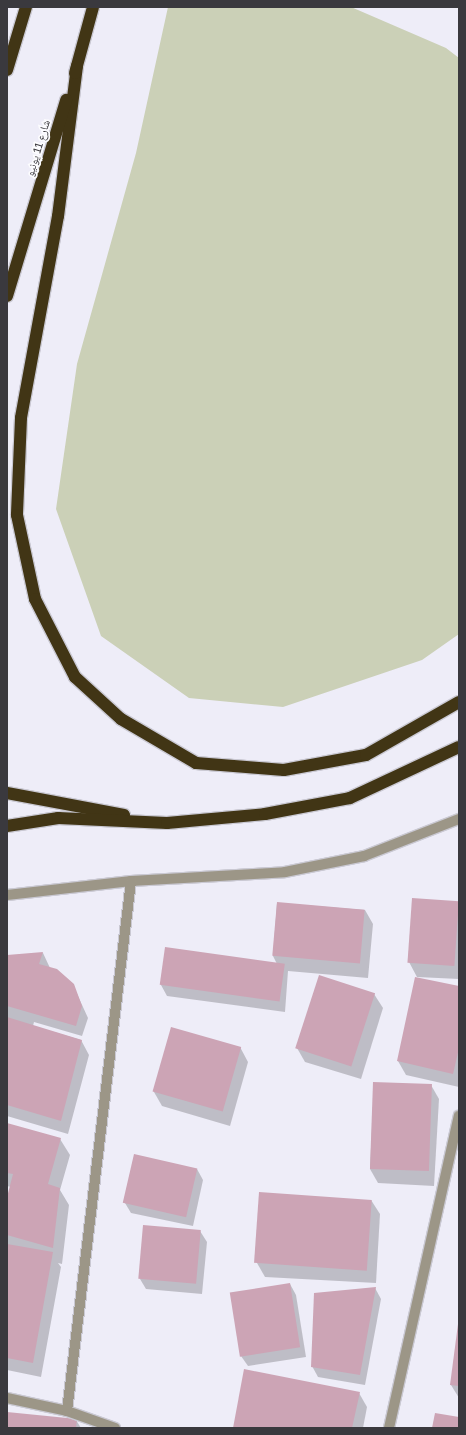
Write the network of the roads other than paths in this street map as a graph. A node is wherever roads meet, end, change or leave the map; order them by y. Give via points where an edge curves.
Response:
1 (26, 7) edge
2 (93, 7) edge
3 (76, 66) junction
4 (7, 70) edge
5 (7, 296) edge
6 (459, 702) edge
7 (459, 747) edge
8 (7, 793) edge
9 (459, 819) edge
10 (167, 823) junction
11 (7, 826) edge
12 (131, 881) junction
13 (7, 896) edge
14 (459, 1116) edge
15 (7, 1398) edge
16 (67, 1411) junction
17 (112, 1427) edge
18 (389, 1428) edge

1 - 4 highway
2 - 3 highway, شارع 11 يونيو
3 - 5 highway, شارع 11 يونيو
3 - 6 highway via 58,216 21,418 17,515 34,599 75,677 121,719 196,762 284,770 366,755
7 - 10 highway via 350,798 265,814
8 - 10 highway
9 - 12 street via 364,856 285,872
10 - 11 highway via 58,818
12 - 13 street
12 - 16 street
14 - 18 street
15 - 16 street
16 - 17 street

